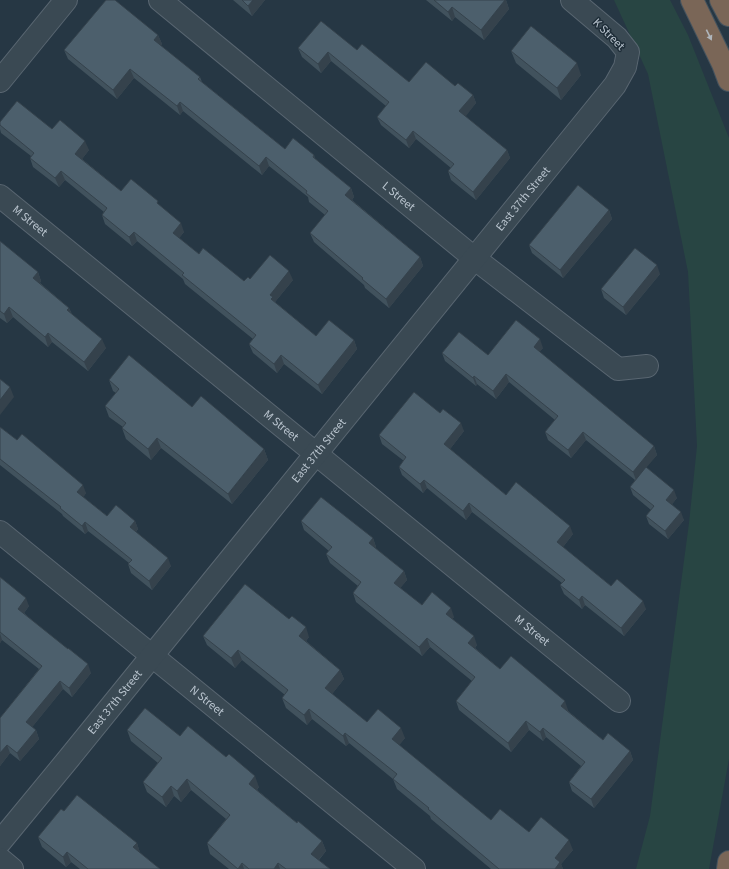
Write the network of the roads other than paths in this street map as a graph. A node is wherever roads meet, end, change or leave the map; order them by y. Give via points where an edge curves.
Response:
1 (66, 0) edge
2 (160, 0) edge
3 (572, 0) edge
4 (692, 0) edge
5 (721, 0) edge
6 (729, 14) edge
7 (628, 52) joint
8 (729, 80) edge
9 (0, 81) edge
10 (0, 196) edge
11 (474, 258) junction
12 (647, 366) dead end
13 (316, 454) junction
14 (0, 532) edge
15 (152, 656) junction
16 (619, 701) dead end
17 (0, 842) edge
18 (0, 859) edge
19 (729, 862) edge
20 (12, 869) edge
21 (414, 869) edge
22 (728, 869) edge

1 - 9 street
2 - 11 street, L Street
3 - 7 street, K Street via 617,38
4 -> 8 highway
5 - 6 highway
7 - 11 street, East 37th Street via 625,67 614,85
10 - 13 street, M Street
11 - 12 street, L Street via 618,369
11 - 13 street, East 37th Street
13 - 15 street, East 37th Street
13 - 16 street, M Street
14 - 15 street, N Street
15 - 17 street, East 37th Street
15 - 21 street, N Street
18 - 20 street
19 - 22 highway

